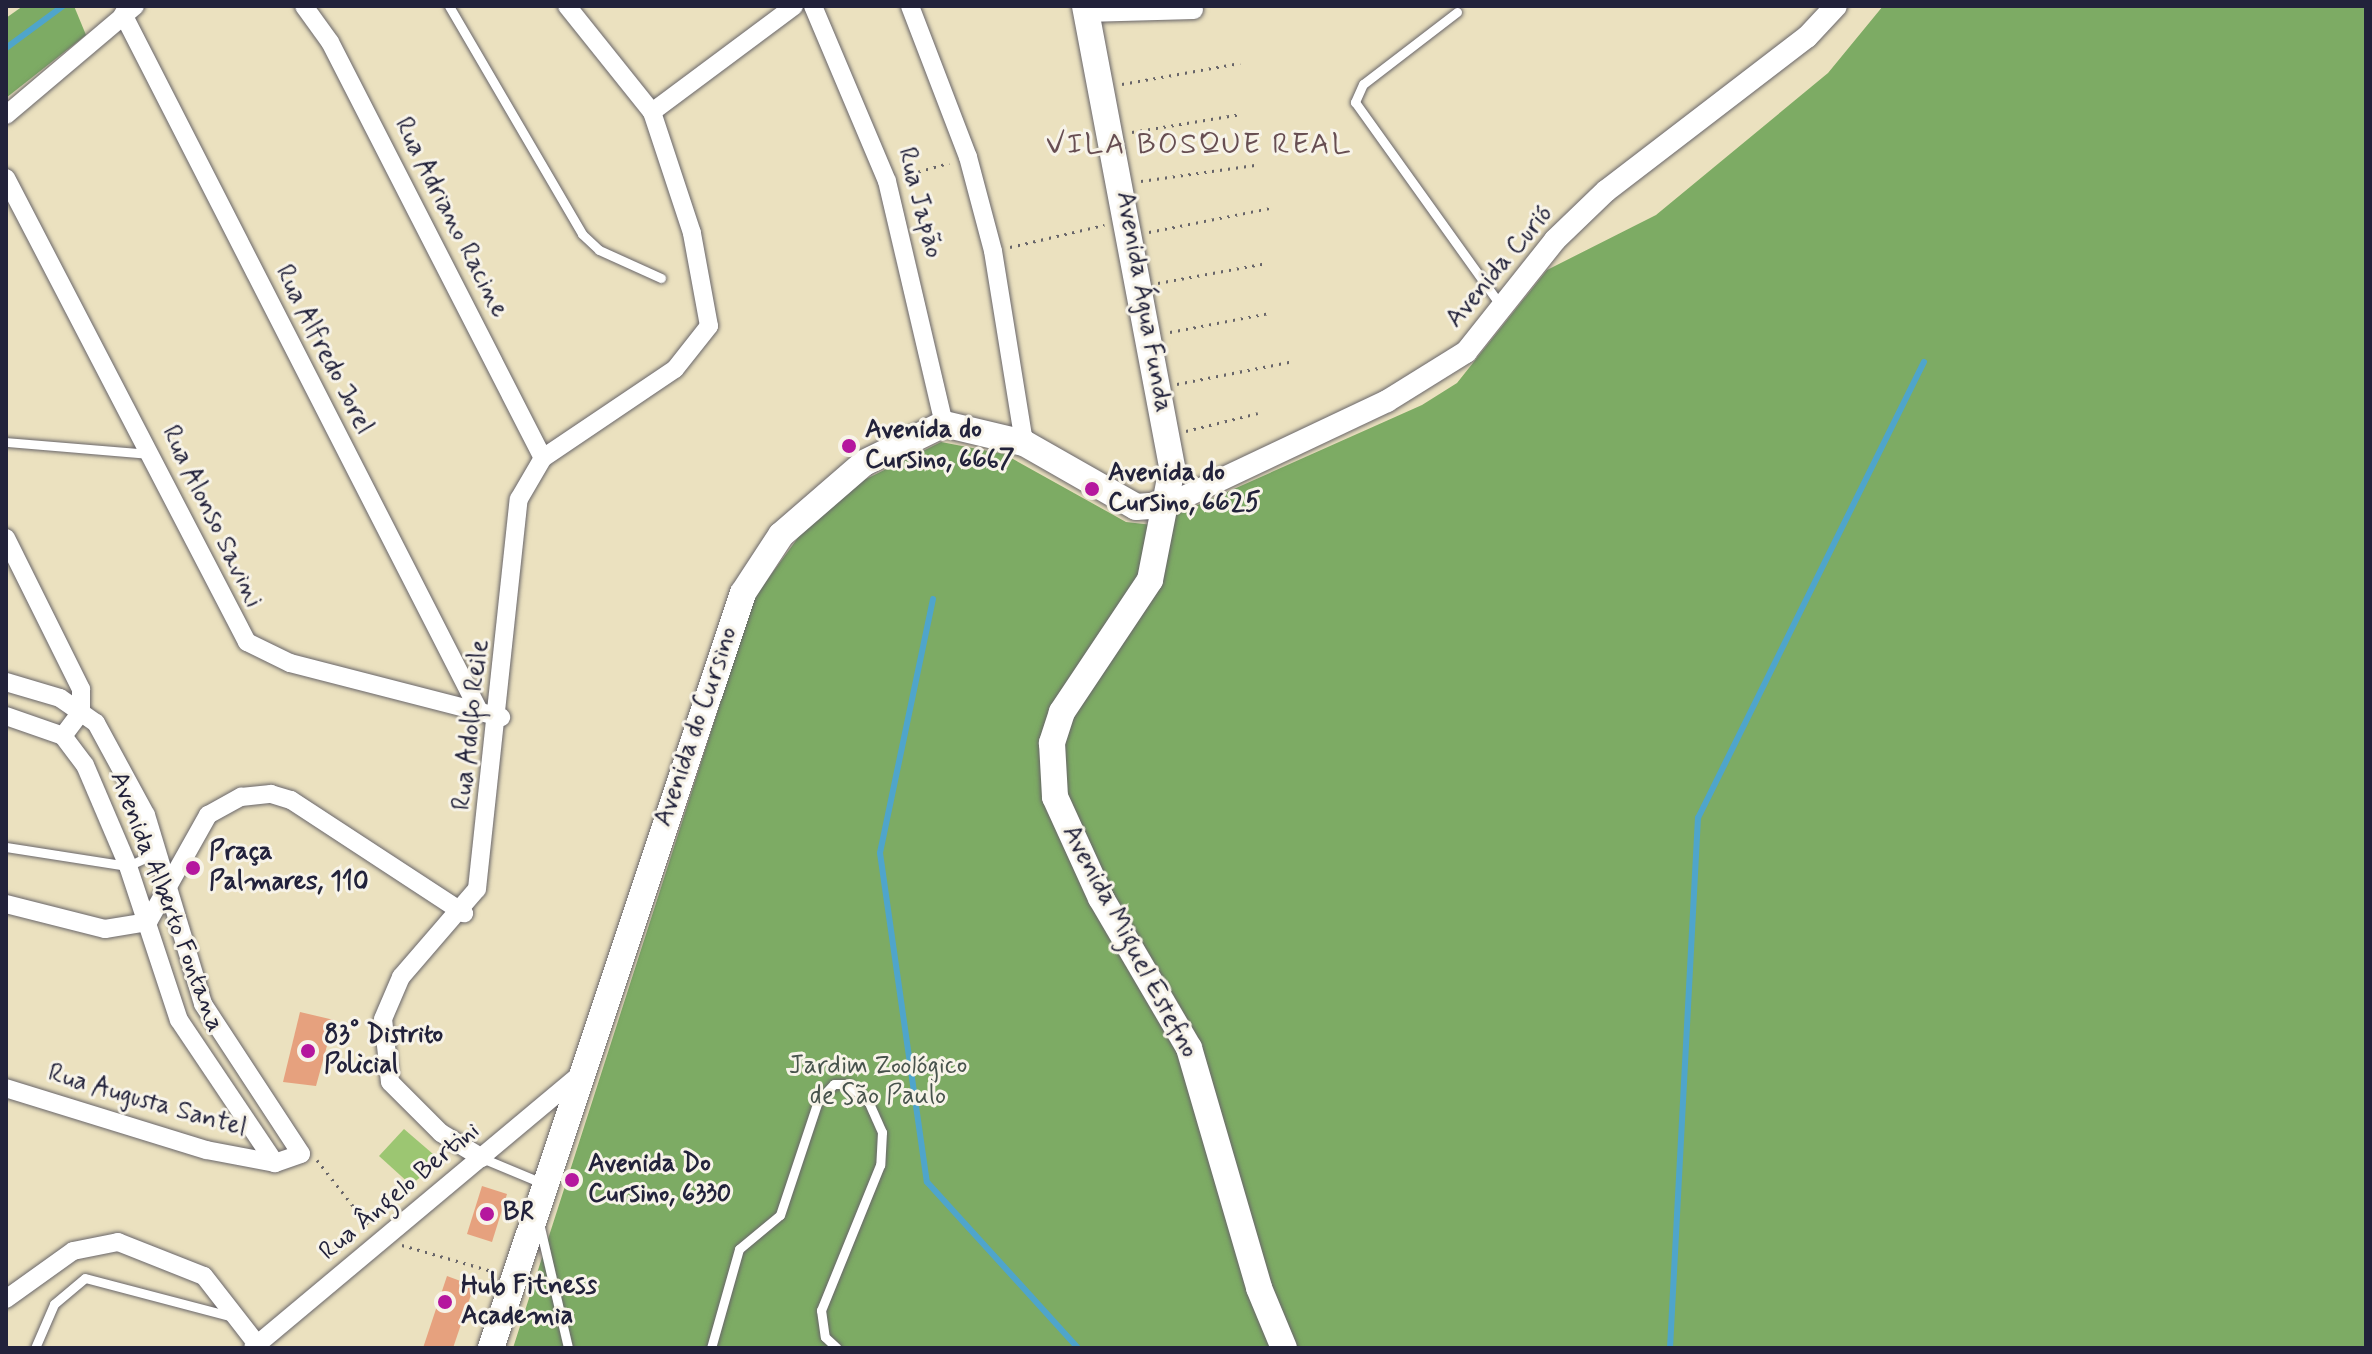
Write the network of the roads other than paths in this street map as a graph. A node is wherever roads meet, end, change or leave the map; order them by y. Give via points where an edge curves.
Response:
1 (304, 6) edge
2 (449, 6) edge
3 (567, 6) edge
4 (794, 6) edge
5 (813, 6) edge
6 (910, 6) edge
7 (1836, 6) edge
8 (129, 10) edge
9 (1085, 10) edge
10 (1194, 10) dead end
11 (1457, 12) dead end
12 (652, 112) junction
13 (6, 115) edge
14 (6, 178) edge
15 (661, 278) dead end
16 (1501, 306) junction
17 (944, 424) junction
18 (6, 442) edge
19 (1024, 443) junction
20 (151, 454) junction
21 (543, 458) junction
22 (1167, 505) junction
23 (6, 538) edge
24 (6, 682) edge
25 (478, 709) junction
26 (81, 712) junction
27 (6, 716) edge
28 (501, 717) junction
29 (63, 736) junction
30 (6, 847) edge
31 (159, 852) junction
32 (128, 866) junction
33 (168, 884) junction
34 (6, 904) edge
35 (464, 913) junction
36 (148, 922) junction
37 (580, 1075) junction
38 (6, 1088) edge
39 (482, 1158) junction
40 (275, 1163) junction
41 (545, 1184) junction
42 (536, 1211) junction
43 (6, 1299) edge
44 (241, 1319) junction
45 (255, 1346) edge
46 (566, 1347) edge
47 (35, 1348) edge
48 (491, 1348) edge
49 (711, 1348) edge
50 (837, 1348) edge
51 (1284, 1348) edge

1 - 21 street, Rua Adriano Racine via 330,42
2 - 15 lane via 582,234 599,250
3 - 12 street
4 - 12 street
5 - 17 street, Rua Japão via 887,181
6 - 19 street via 968,157 993,251
7 - 16 street, Avenida Curió via 1797,46 1606,191
8 - 13 street
8 - 25 street, Rua Alfredo Jorel
9 - 10 street
9 - 22 main road, Avenida Água Funda via 1167,436
11 - 16 lane via 1363,84 1355,102
12 - 21 street, Rua Adolfo Reile via 710,309 704,338 675,369
14 - 20 street, Rua Alonso Savini
16 - 22 street, Avenida Curió via 1466,352 1435,375
17 - 19 main road
17 - 37 main road, Avenida do Cursino via 864,463 813,503 757,567
18 - 20 lane
19 - 22 main road via 1120,501
20 - 25 street, Rua Alonso Savini via 247,642 290,663
21 - 28 street, Rua Adolfo Reile via 519,499
22 - 51 main road, Avenida Miguel Estefno via 1150,580 1062,712 1052,743 1055,797 1101,898 1189,1048 1259,1288
23 - 26 street via 75,669
24 - 26 street, Avenida Alberto Fontana
25 - 28 street, Rua Alonso Savini
26 - 29 street
26 - 31 street, Avenida Alberto Fontana via 96,723 124,770
27 - 29 street
28 - 35 street, Rua Adolfo Reile via 481,874
29 - 32 street, Avenida Alberto Fontana via 100,794
30 - 32 lane
31 - 32 lane
31 - 33 street, Avenida Alberto Fontana
32 - 36 street, Avenida Alberto Fontana
33 - 35 street via 208,815 241,797 271,794 291,800
33 - 36 street
33 - 40 street, Avenida Alberto Fontana via 203,1004 301,1154
34 - 36 street via 105,929
35 - 39 street, Rua Adolfo Reile via 401,977 383,1019 384,1061 402,1100
36 - 40 street, Avenida Alberto Fontana via 190,1042
37 - 39 street, Rua Ângelo Bertini
37 - 41 main road, Avenida do Cursino
38 - 40 street, Rua Augusta Santel via 206,1150
39 - 41 lane
39 - 45 street, Rua Ângelo Bertini
41 - 42 main road, Avenida do Cursino
42 - 46 lane
42 - 48 main road, Avenida do Cursino
43 - 44 street via 73,1251 118,1242 204,1276
44 - 45 street
44 - 47 lane via 85,1278 54,1304
49 - 50 lane via 739,1249 780,1215 818,1101 834,1084 848,1084 869,1103 882,1132 880,1165 821,1310 825,1337

